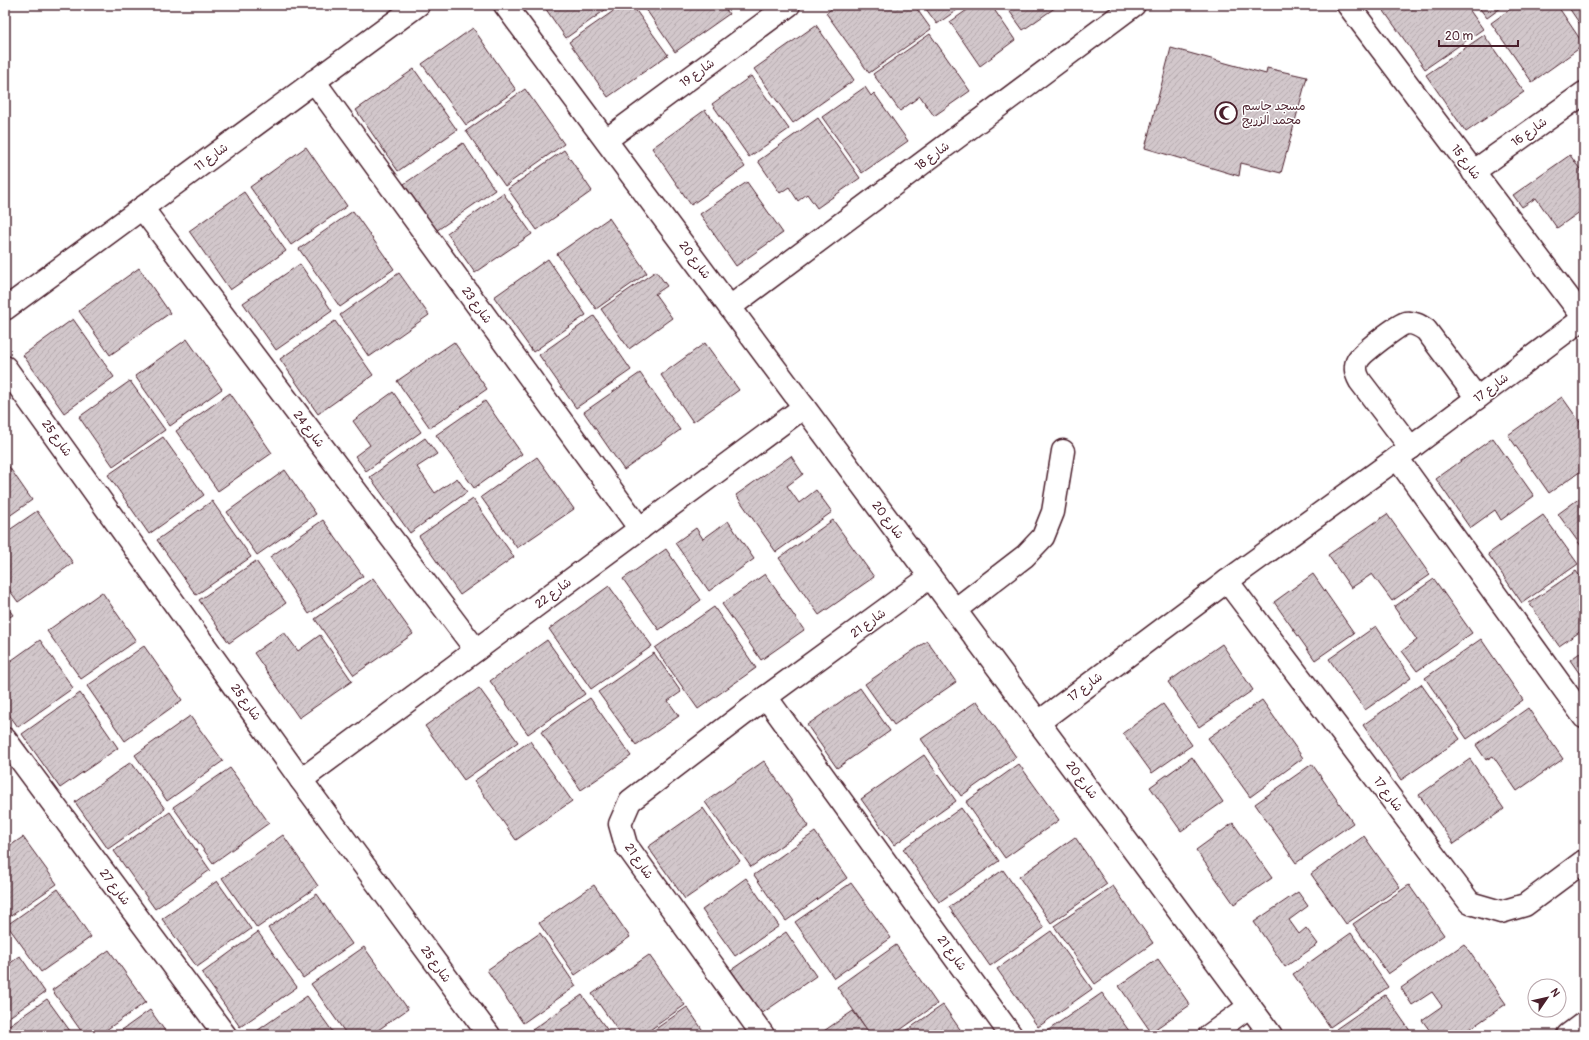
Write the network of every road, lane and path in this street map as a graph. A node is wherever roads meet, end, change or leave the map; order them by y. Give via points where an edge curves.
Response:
1 (418, 5) edge
2 (506, 5) edge
3 (788, 5) edge
4 (1134, 5) edge
5 (1348, 5) edge
6 (314, 81) junction
7 (1584, 93) edge
8 (606, 140) junction
9 (1473, 172) junction
10 (142, 208) junction
11 (730, 307) junction
12 (5, 309) edge
13 (1584, 318) edge
14 (5, 367) edge
15 (1477, 398) junction
16 (804, 407) junction
17 (1063, 452) dead end
18 (1404, 453) junction
19 (640, 528) junction
20 (930, 577) junction
21 (1228, 581) junction
22 (955, 610) junction
23 (476, 650) junction
24 (766, 697) junction
25 (1584, 717) edge
26 (1038, 722) junction
27 (5, 739) edge
28 (301, 780) junction
29 (1584, 862) edge
30 (1250, 1006) junction
31 (1584, 1023) edge
32 (478, 1031) edge
33 (224, 1035) edge
34 (763, 1035) edge
35 (1011, 1035) edge
36 (1210, 1035) edge
37 (1271, 1035) edge
38 (1568, 1035) edge

1 - 6 street, شارع 11
2 - 8 street, شارع 20
3 - 8 street, شارع 19
4 - 11 street, شارع 18
5 - 9 street, شارع 15
6 - 10 street, شارع 11
6 - 19 street, شارع 23
7 - 9 street, شارع 16
8 - 11 street, شارع 20
9 - 13 street, شارع 15
10 - 12 street, شارع 11
10 - 23 street, شارع 24
11 - 16 street, شارع 20
13 - 15 street, شارع 17
14 - 28 street, شارع 25
15 - 18 street, شارع 17
15 - 18 street via 1426,330 1413,323 1398,327 1358,359 1356,374
16 - 19 street, شارع 22
16 - 20 street, شارع 20
17 - 22 street via 1053,512 1043,537 1025,556
18 - 21 street, شارع 17
18 - 25 street
19 - 23 street, شارع 22
20 - 22 street, شارع 20
20 - 24 street, شارع 21
21 - 26 street, شارع 17
21 - 29 street, شارع 17 via 1470,903 1501,912 1525,905
22 - 26 street, شارع 20
23 - 28 street, شارع 22
24 - 34 street, شارع 21 via 630,801 620,824 626,845
24 - 35 street, شارع 21
26 - 30 street, شارع 20
27 - 33 street, شارع 27
28 - 32 street, شارع 25
30 - 36 street
30 - 37 street, شارع 20
31 - 38 street

